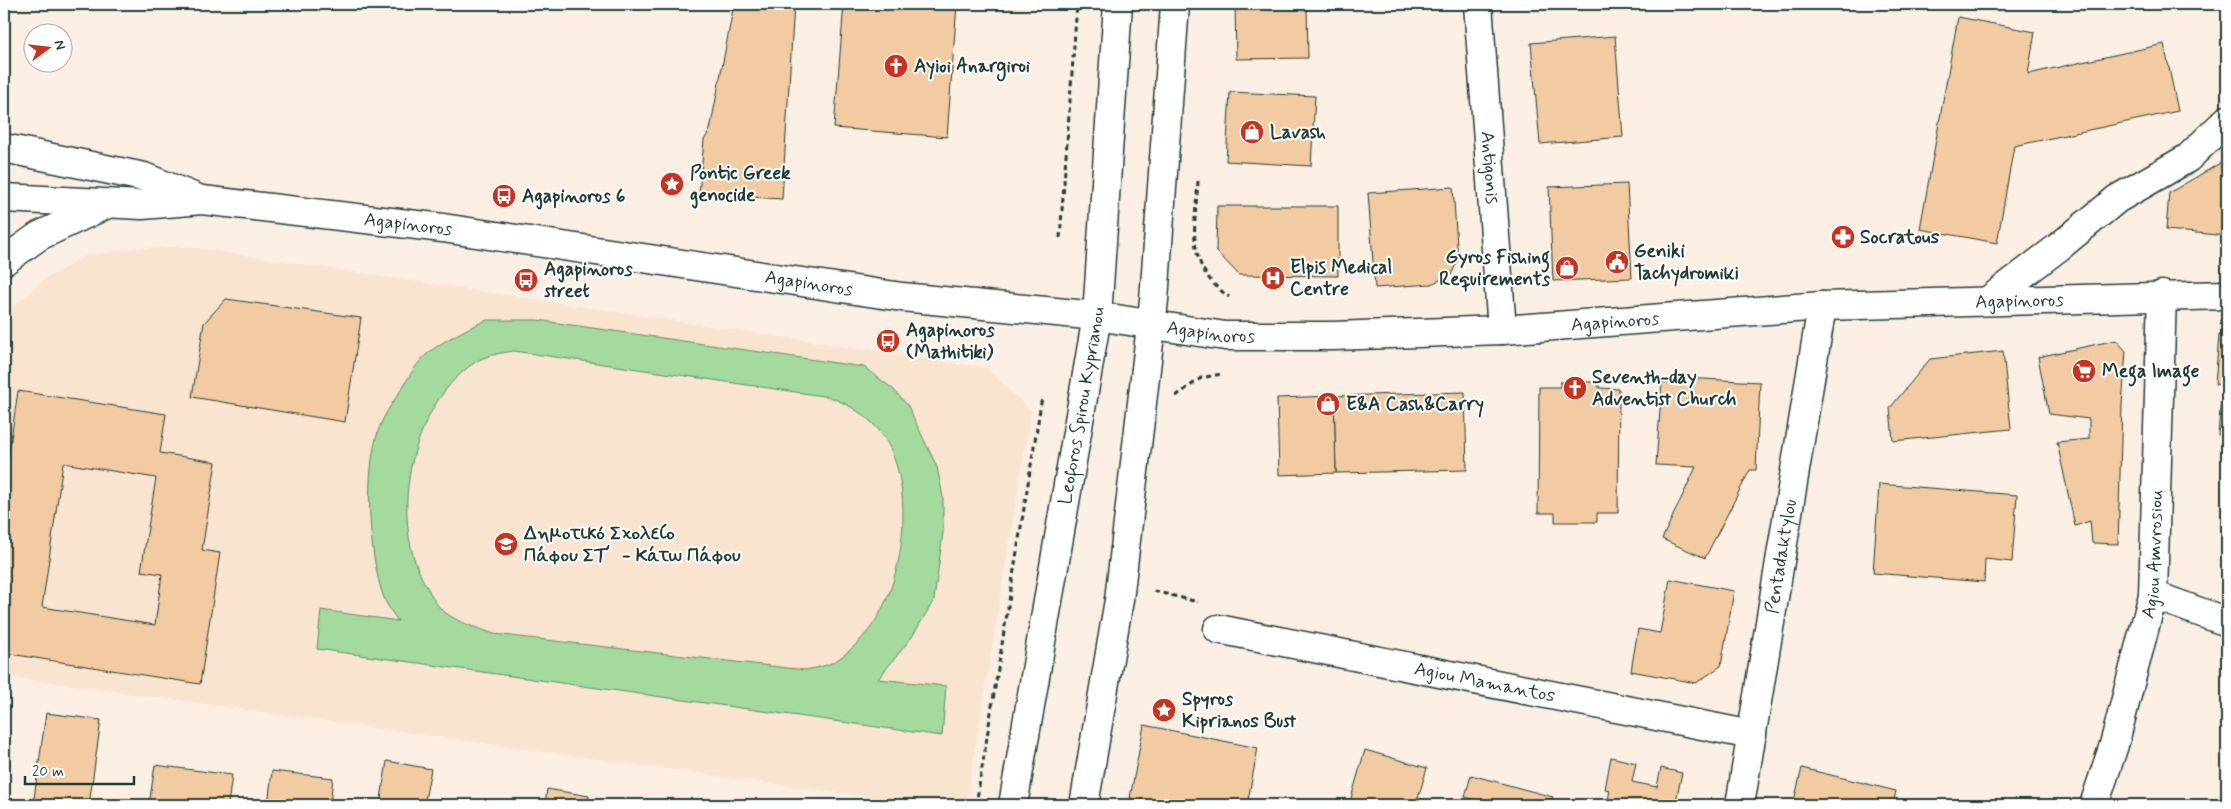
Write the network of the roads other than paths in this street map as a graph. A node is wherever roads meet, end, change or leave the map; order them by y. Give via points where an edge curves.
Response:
1 (1118, 4) edge
2 (1175, 4) edge
3 (1478, 4) edge
4 (2227, 120) edge
5 (4, 148) edge
6 (4, 198) edge
7 (202, 200) junction
8 (109, 204) junction
9 (4, 261) edge
10 (2162, 295) junction
11 (2227, 295) edge
12 (1989, 300) junction
13 (1822, 306) junction
14 (1097, 316) junction
15 (1151, 326) junction
16 (1502, 330) junction
17 (2153, 595) junction
18 (2227, 622) edge
19 (1218, 629) road end
20 (1752, 735) junction
21 (1013, 805) edge
22 (1084, 805) edge
23 (1740, 805) edge
24 (2094, 805) edge

1 - 14 street, Leoforos Spirou Kyprianou
2 - 15 street
3 - 16 street, Antigonis
4 - 12 street via 2188,158 2117,199
5 - 7 street, Agapinoros via 144,177
6 - 8 street, Agapinoros
7 - 8 street, Agapinoros
7 - 14 street, Agapinoros via 443,228 902,297
8 - 9 street via 39,236
10 - 11 street, Agapinoros
10 - 12 street, Agapinoros
10 - 17 street, Agiou Amvrosiou
12 - 13 street, Agapinoros
13 - 16 street, Agapinoros
13 - 20 street, Pentadaktylou
14 - 15 street, Agapinoros
14 - 21 street, Leoforos Spirou Kyprianou
15 - 16 street, Agapinoros via 1225,336
15 - 22 street via 1119,600
17 - 18 street
17 - 24 street, Agiou Amvrosiou via 2114,745
19 - 20 street, Agiou Mamantos
20 - 23 street, Pentadaktylou

